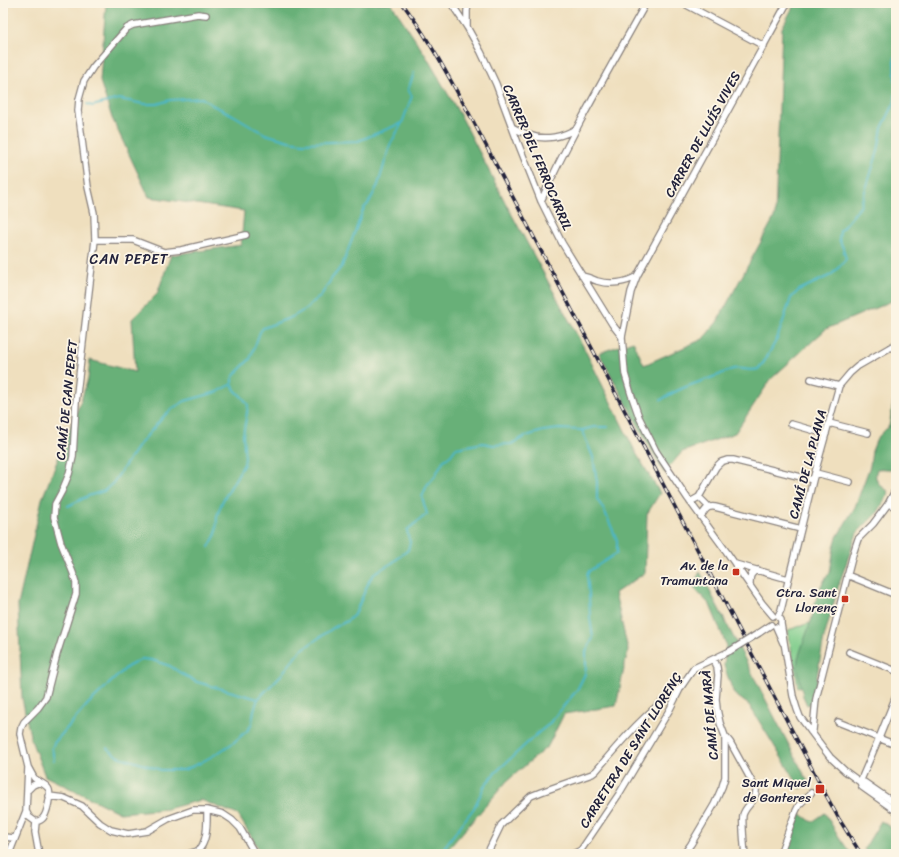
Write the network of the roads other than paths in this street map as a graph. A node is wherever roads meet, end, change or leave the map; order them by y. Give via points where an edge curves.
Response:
1 (451, 3) edge
2 (468, 3) edge
3 (646, 3) edge
4 (683, 3) edge
5 (787, 3) edge
6 (206, 15) dead end
7 (467, 27) junction
8 (764, 46) junction
9 (512, 127) junction
10 (577, 128) junction
11 (549, 183) junction
12 (534, 184) junction
13 (541, 201) junction
14 (246, 235) dead end
15 (95, 240) junction
16 (582, 276) junction
17 (637, 276) junction
18 (622, 337) junction
19 (896, 344) edge
20 (812, 378) dead end
21 (839, 386) junction
22 (829, 423) junction
23 (791, 424) dead end
24 (868, 433) dead end
25 (826, 434) junction
26 (816, 472) junction
27 (814, 480) junction
28 (850, 482) dead end
29 (896, 489) edge
30 (699, 497) junction
31 (690, 502) junction
32 (888, 504) junction
33 (709, 506) junction
34 (896, 507) edge
35 (701, 516) junction
36 (801, 529) junction
37 (735, 564) junction
38 (758, 570) junction
39 (847, 575) junction
40 (788, 578) junction
41 (750, 584) junction
42 (896, 595) edge
43 (776, 616) junction
44 (776, 626) junction
45 (850, 652) dead end
46 (714, 659) junction
47 (896, 671) edge
48 (681, 687) junction
49 (896, 696) edge
50 (838, 722) dead end
51 (811, 732) junction
52 (724, 736) junction
53 (879, 738) junction
54 (896, 745) edge
55 (28, 767) junction
56 (40, 782) junction
57 (860, 782) junction
58 (27, 792) junction
59 (811, 793) dead end
60 (49, 796) junction
61 (896, 804) edge
62 (207, 810) junction
63 (26, 811) junction
64 (896, 811) edge
65 (34, 821) junction
66 (21, 823) junction
67 (3, 837) edge
68 (14, 838) junction
69 (8, 854) edge
70 (39, 854) edge
71 (188, 854) edge
72 (255, 854) edge
73 (487, 854) edge
74 (573, 854) edge
75 (683, 854) edge
76 (745, 854) edge
77 (780, 854) edge

1 - 7 street, CARRER DEL FERROCARRIL
2 - 7 street
3 - 10 street
4 - 8 street
5 - 8 street, CARRER DE LLUÍS VIVES
6 - 15 street, CAMÍ DE CAN PEPET via 192,15 127,28 84,81 78,111 94,213
7 - 9 street, CARRER DEL FERROCARRIL via 496,84
8 - 17 street, CARRER DE LLUÍS VIVES
9 - 10 street via 530,136 545,138 568,134
9 - 12 street, CARRER DEL FERROCARRIL
10 - 11 street
11 - 12 street via 542,188
11 - 13 street
12 - 13 street, CARRER DEL FERROCARRIL
13 - 16 street, CARRER DEL FERROCARRIL
14 - 15 street via 164,252 133,240
15 - 55 street, CAMÍ DE CAN PEPET via 76,402 73,458 69,474 55,504 54,517 76,583 76,594 46,697 21,728 20,734
16 - 17 street via 608,283 630,281
16 - 18 street, CARRER DEL FERROCARRIL
17 - 18 street, CARRER DE LLUÍS VIVES via 631,292
18 - 31 street, CARRER DE LLUÍS VIVES via 625,374 639,417 656,451
19 - 21 street, CAMÍ DE LA PLANA via 858,366
20 - 21 street
21 - 22 street, CAMÍ DE LA PLANA
22 - 24 street
22 - 25 street, CAMÍ DE LA PLANA
23 - 25 street
25 - 26 street, CAMÍ DE LA PLANA
26 - 27 street, CAMÍ DE LA PLANA
26 - 28 street
27 - 30 street via 727,460 716,467
27 - 36 street, CAMÍ DE LA PLANA
29 - 32 street
30 - 31 street
30 - 33 street
31 - 35 street, CARRER DE LLUÍS VIVES
32 - 34 street
32 - 39 street via 858,540
33 - 35 street
33 - 36 street
35 - 37 street, CARRER DE LLUÍS VIVES
36 - 40 street, CAMÍ DE LA PLANA
37 - 38 street
37 - 41 street, CARRER DE LLUÍS VIVES
38 - 40 street
38 - 41 street via 751,575
39 - 42 street
39 - 51 street via 816,699
40 - 43 street, CAMÍ DE LA PLANA via 781,610
41 - 43 street, CARRER DE LLUÍS VIVES via 762,603
43 - 44 street, CARRER DE LLUÍS VIVES via 781,620
43 - 44 street, CAMÍ DE LA PLANA via 770,620
44 - 46 street, CARRETERA DE SANT LLORENÇ, bridge
44 - 51 street, CARRER DE LLUÍS VIVES via 785,647 793,696 803,721
45 - 47 street
46 - 48 street, CARRETERA DE SANT LLORENÇ via 694,668
46 - 52 street, CAMÍ DE MARÀ via 718,675 717,708
48 - 73 street via 642,720 592,774 531,796 501,825
48 - 74 street, CARRETERA DE SANT LLORENÇ via 619,794 581,850
49 - 53 street
50 - 53 street
51 - 57 street via 830,757
52 - 75 street, CAMÍ DE MARÀ via 722,787 692,844
52 - 76 street via 730,742 756,789 755,799 743,814
53 - 54 street
53 - 57 street
55 - 56 street, CAMÍ DE CAN PEPET via 34,778
55 - 58 street, CAMÍ DE CAN PEPET
56 - 58 street
56 - 60 street via 48,786
57 - 61 street via 864,782
57 - 64 street via 862,787
58 - 63 street
59 - 77 street via 799,805
60 - 62 street via 64,798 82,806 111,830 128,834 147,831 192,810
60 - 65 street via 46,814 42,819
62 - 71 street via 204,843 197,851
62 - 72 street via 223,814 232,820 240,828
63 - 65 street
63 - 66 street
65 - 66 street
65 - 70 street
66 - 68 street
67 - 68 street
68 - 69 street

